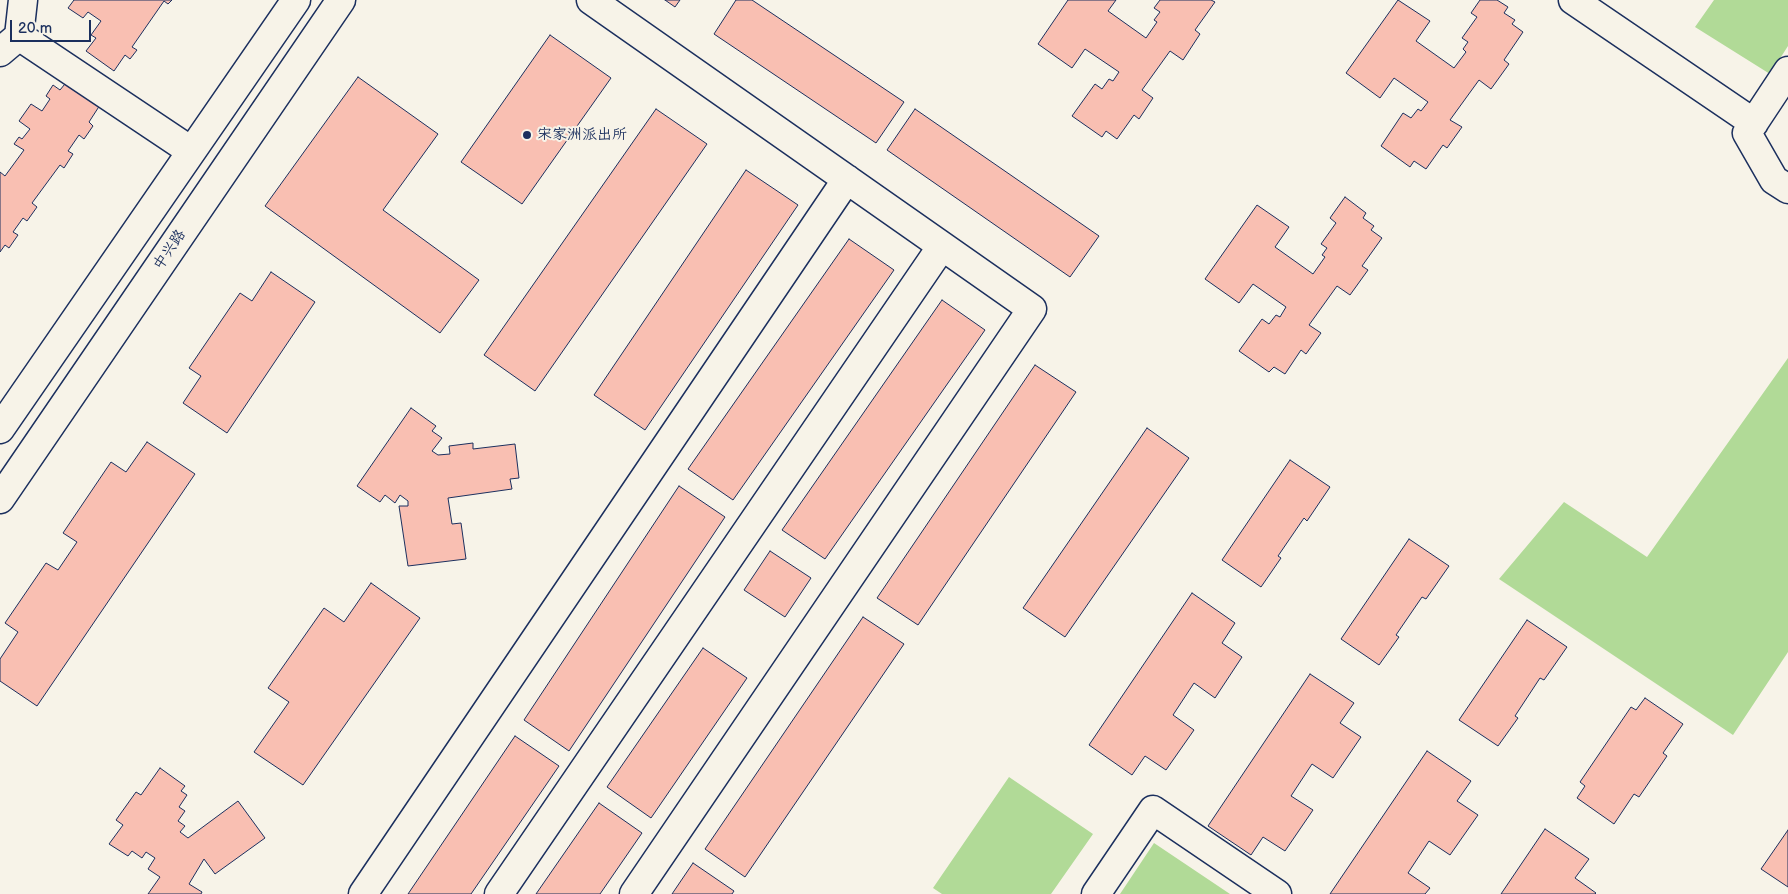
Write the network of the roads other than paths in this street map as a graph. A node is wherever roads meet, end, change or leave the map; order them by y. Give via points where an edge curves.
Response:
1 (23, 0) edge
2 (296, 0) edge
3 (341, 0) edge
4 (590, 0) edge
5 (1573, 0) edge
6 (10, 44) edge
7 (1788, 71) edge
8 (1754, 123) junction
9 (192, 151) junction
10 (847, 179) junction
11 (1788, 189) edge
12 (942, 246) junction
13 (0, 428) edge
14 (0, 499) edge
15 (363, 894) edge
16 (499, 894) edge
17 (634, 894) edge
18 (1096, 894) edge
19 (1277, 894) edge

1 - 6 street
2 - 9 street
3 - 14 street, 中兴路
4 - 10 street
5 - 8 street
6 - 9 street
7 - 8 street
8 - 11 street via 1747,133 1774,180
9 - 13 street
10 - 12 street
10 - 15 street
12 - 16 street
12 - 17 street via 1032,309
18 - 19 street via 1152,810

